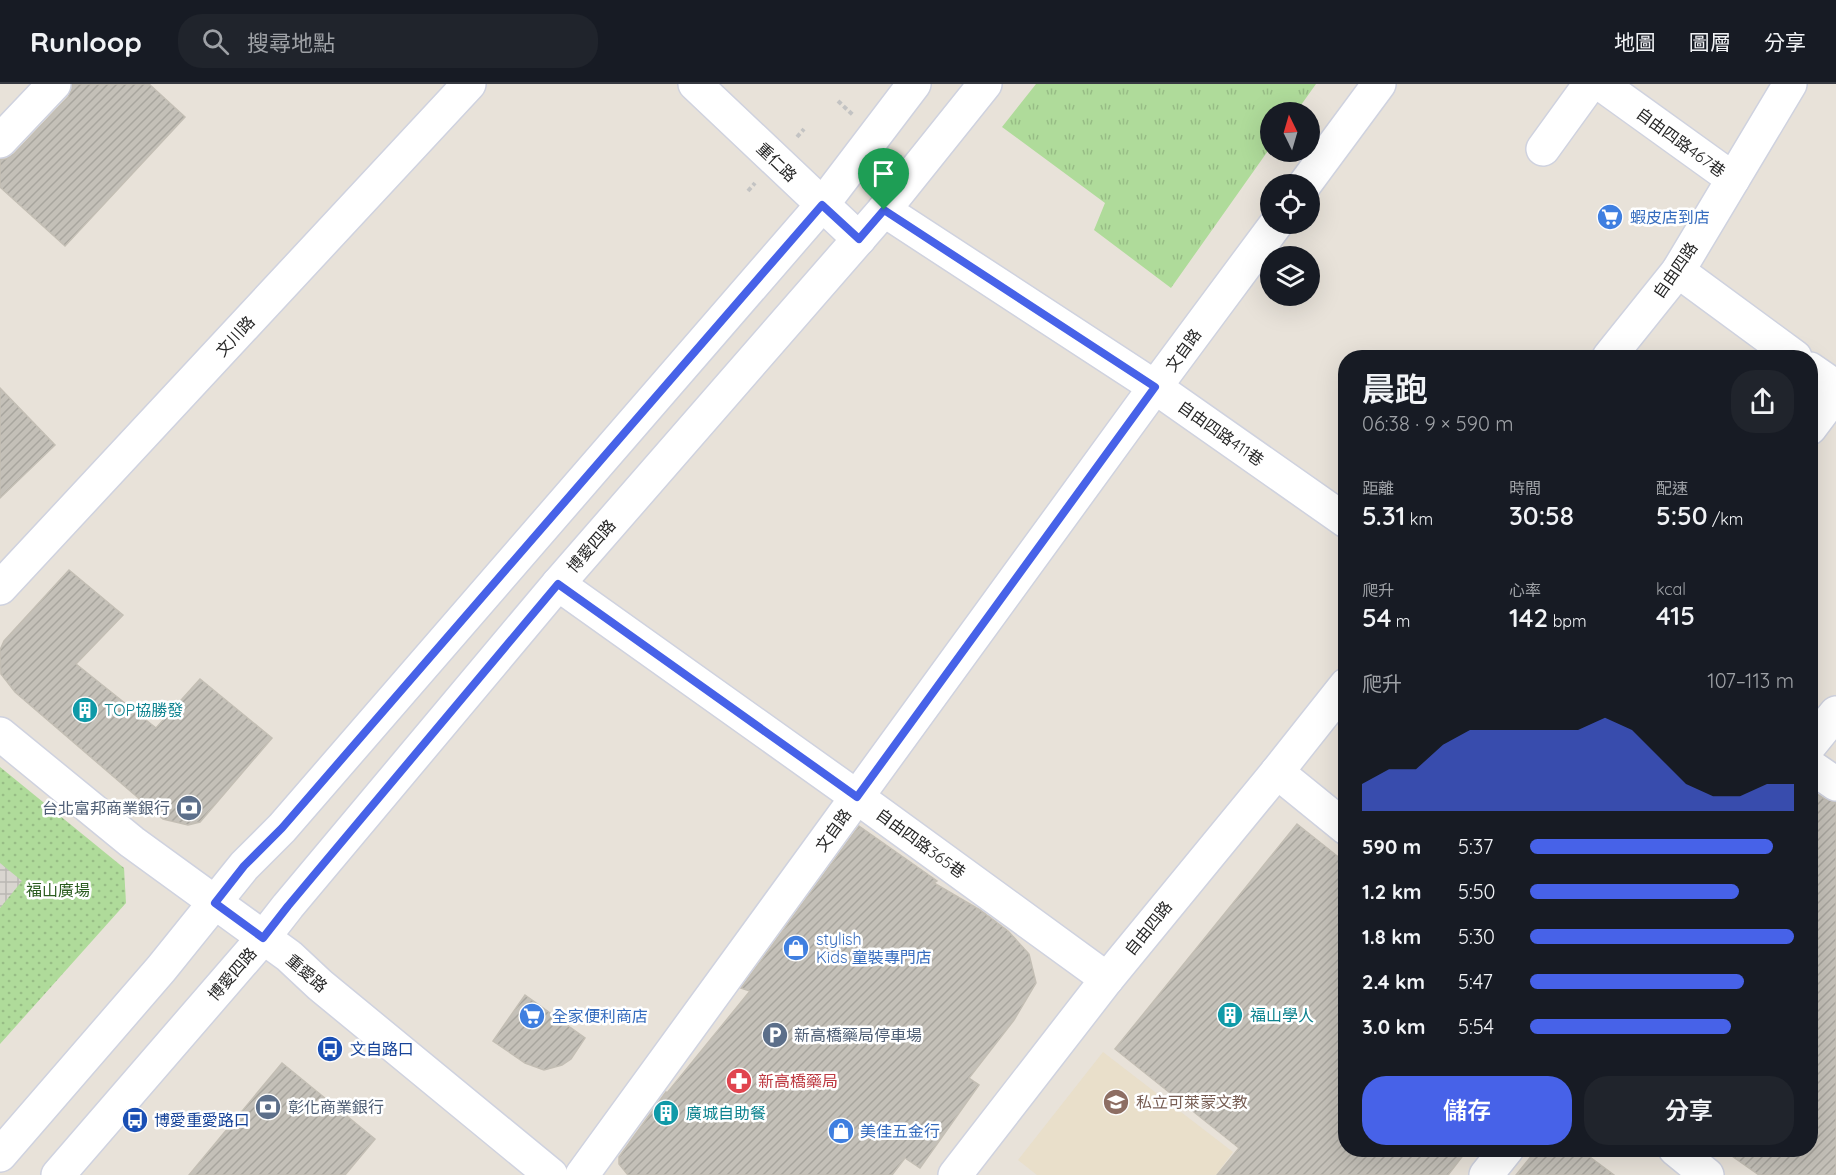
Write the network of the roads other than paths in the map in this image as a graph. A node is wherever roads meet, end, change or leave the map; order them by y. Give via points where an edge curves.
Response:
1 (54, 84) edge
2 (469, 84) edge
3 (695, 84) edge
4 (914, 84) edge
5 (985, 84) edge
6 (1379, 84) edge
7 (1590, 84) edge
8 (1600, 84) edge
9 (1790, 84) edge
10 (0, 141) edge
11 (1543, 149) dead end
12 (1312, 174) edge
13 (1733, 179) junction
14 (822, 205) junction
15 (884, 210) junction
16 (1269, 234) edge
17 (859, 239) junction
18 (1678, 271) junction
19 (1615, 350) edge
20 (1785, 350) edge
21 (1818, 375) edge
22 (1155, 387) junction
23 (1836, 387) edge
24 (1836, 393) edge
25 (1818, 417) edge
26 (1338, 515) edge
27 (558, 584) junction
28 (0, 588) edge
29 (1338, 695) edge
30 (1836, 713) edge
31 (0, 734) edge
32 (1818, 735) edge
33 (1277, 772) junction
34 (1818, 772) edge
35 (1836, 784) edge
36 (857, 797) junction
37 (1338, 822) edge
38 (215, 903) junction
39 (263, 938) junction
40 (1107, 979) junction
41 (0, 1155) edge
42 (1501, 1157) edge
43 (1685, 1157) edge
44 (58, 1175) edge
45 (551, 1175) edge
46 (582, 1175) edge
47 (955, 1175) edge
48 (1486, 1175) edge
49 (1707, 1175) edge

1 - 10 street
2 - 28 street, 文川路
3 - 14 street, 重仁路
4 - 14 street
5 - 15 street, 博愛四路
6 - 12 street
7 - 11 street
8 - 13 street, 自由四路467巷
9 - 13 street, 自由四路
13 - 18 street, 自由四路
14 - 17 street, 重仁路
14 - 38 street
15 - 17 street, 博愛四路
15 - 22 street, 自由四路411巷
16 - 22 street, 文自路
17 - 27 street, 博愛四路
18 - 19 street, 自由四路
18 - 20 street
21 - 23 street
22 - 26 street, 自由四路411巷
22 - 36 street, 文自路
24 - 25 street
27 - 36 street, 自由四路365巷
27 - 39 street, 博愛四路
29 - 33 street, 自由四路
30 - 32 street
31 - 38 street, 重愛路 via 132,842
33 - 37 street
33 - 40 street, 自由四路
34 - 35 street
36 - 40 street, 自由四路365巷
36 - 46 street, 文自路
38 - 39 street, 重愛路
38 - 41 street
39 - 44 street, 博愛四路
39 - 45 street, 重愛路
40 - 47 street, 自由四路
42 - 48 street
43 - 49 street

